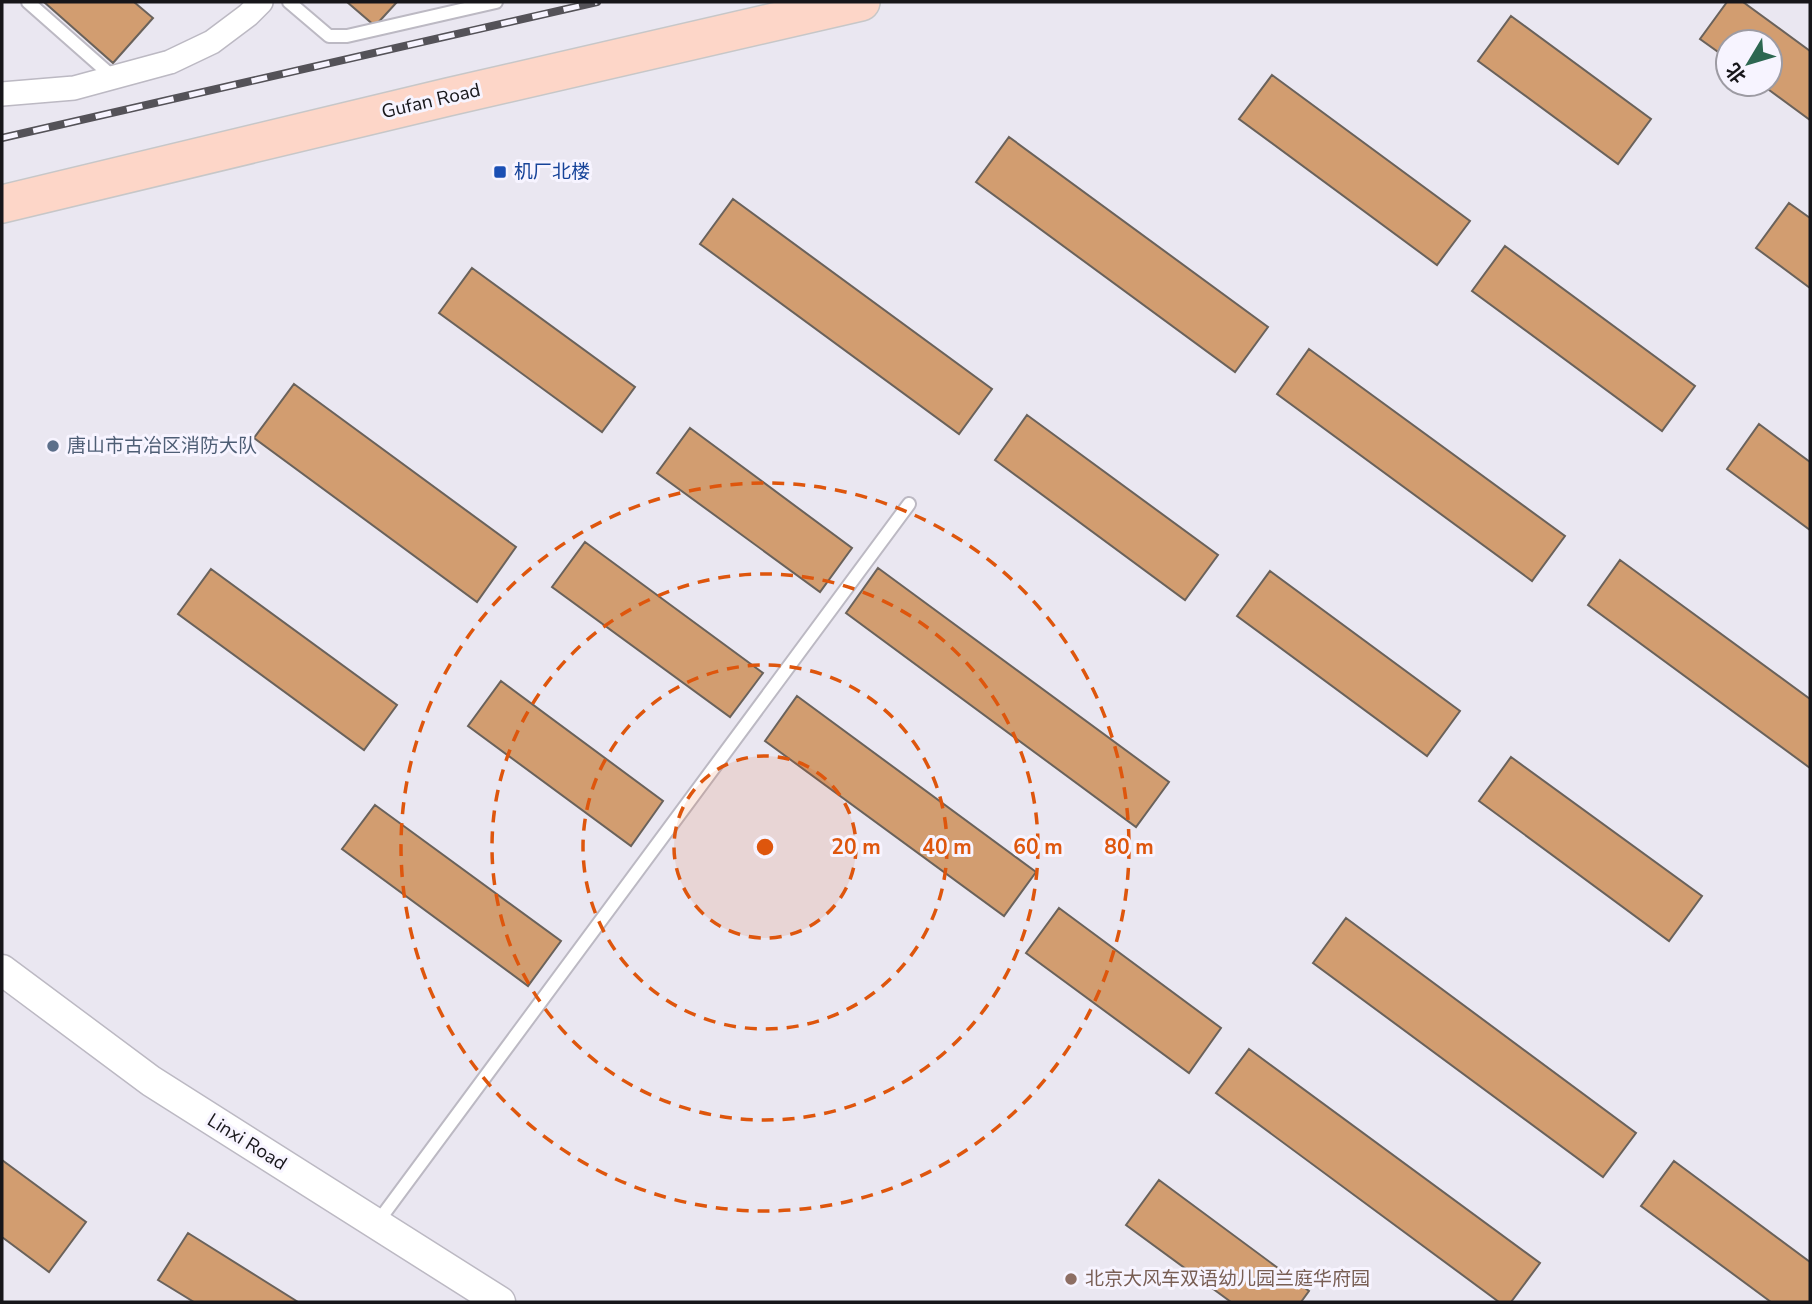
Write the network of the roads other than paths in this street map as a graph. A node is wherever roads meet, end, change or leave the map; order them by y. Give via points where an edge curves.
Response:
1 (28, 2) edge
2 (261, 2) edge
3 (289, 2) edge
4 (496, 2) edge
5 (861, 2) edge
6 (113, 77) junction
7 (2, 94) edge
8 (2, 204) edge
9 (909, 504) dead end
10 (2, 970) edge
11 (376, 1224) junction
12 (500, 1302) edge

1 - 6 lane
2 - 6 street via 212,42 170,62
3 - 4 lane via 329,36 347,36
5 - 8 main road, Gufan Road
6 - 7 street via 74,88
9 - 11 lane
10 - 11 street, Linxi Road via 151,1081
11 - 12 street, Linxi Road

